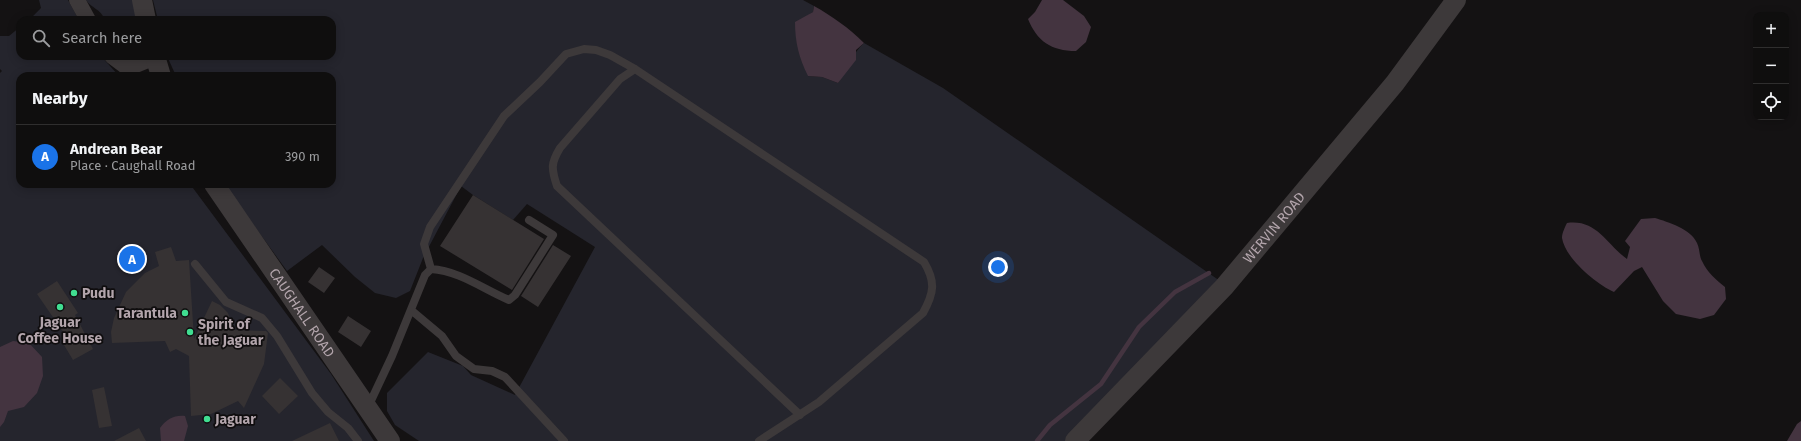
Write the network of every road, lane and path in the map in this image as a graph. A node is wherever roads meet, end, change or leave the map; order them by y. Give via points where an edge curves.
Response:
1 (77, 0) edge
2 (142, 0) edge
3 (1456, 0) edge
4 (86, 16) edge
5 (145, 16) edge
6 (117, 60) edge
7 (146, 60) edge
8 (156, 60) edge
9 (635, 69) junction
10 (160, 72) edge
11 (217, 188) edge
12 (529, 220) dead end
13 (195, 264) dead end
14 (431, 270) junction
15 (411, 310) junction
16 (368, 408) junction
17 (800, 415) junction
18 (358, 441) edge
19 (390, 441) edge
20 (564, 441) edge
21 (760, 441) edge
22 (1075, 441) edge

1 - 4 street
2 - 5 street
3 - 22 street, WERVIN ROAD via 1395,83 1224,287
6 - 7 street via 128,68
8 - 10 street
9 - 14 lane via 596,50 584,48 566,54 504,116 430,227 424,244
9 - 17 lane via 620,79 560,148 553,160 552,171 557,186
9 - 17 lane via 924,262 931,273 933,288 930,300 922,313 820,402
11 - 16 street, CAUGHALL ROAD
12 - 14 lane via 553,235 515,295 509,300 469,279 442,270
13 - 18 lane via 226,302 262,318 277,336 312,393
14 - 15 lane via 425,275
15 - 16 lane
15 - 20 lane via 442,336 456,356 474,369 492,371 505,377
16 - 19 street, CAUGHALL ROAD
17 - 21 lane

